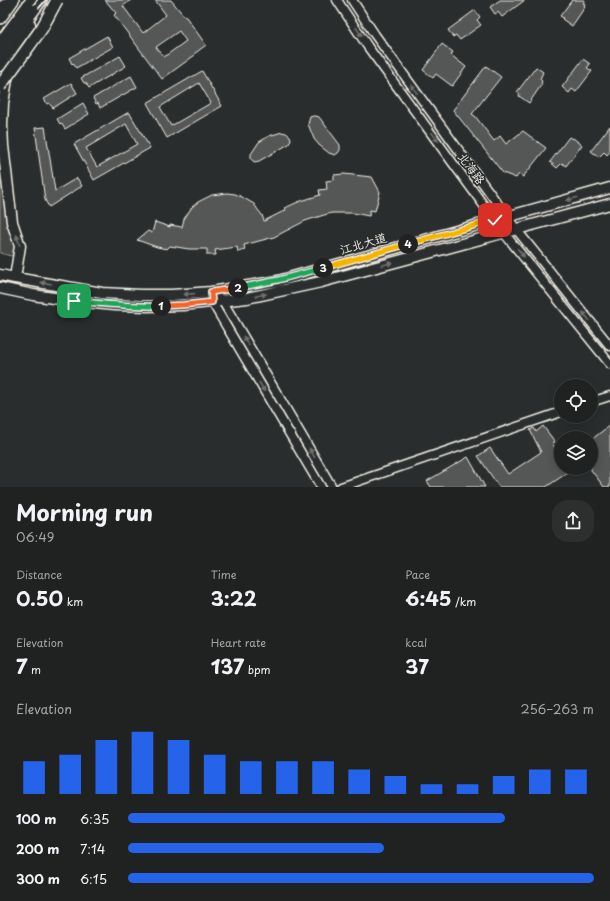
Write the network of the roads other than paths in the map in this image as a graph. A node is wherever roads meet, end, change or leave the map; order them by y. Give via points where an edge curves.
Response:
1 (13, 0) edge
2 (25, 0) edge
3 (32, 0) edge
4 (41, 0) edge
5 (47, 0) edge
6 (56, 0) edge
7 (337, 0) edge
8 (352, 0) edge
9 (0, 8) edge
10 (0, 18) edge
11 (0, 34) edge
12 (0, 42) edge
13 (12, 50) junction
14 (0, 56) edge
15 (0, 66) edge
16 (0, 74) edge
17 (0, 86) edge
18 (610, 188) edge
19 (610, 204) edge
20 (507, 217) junction
21 (495, 220) junction
22 (516, 229) junction
23 (504, 233) junction
24 (0, 275) edge
25 (15, 278) junction
26 (0, 288) edge
27 (215, 298) junction
28 (610, 346) edge
29 (610, 364) edge
30 (610, 396) edge
31 (598, 400) edge
32 (554, 414) edge
33 (321, 487) edge
34 (332, 487) edge
35 (341, 487) edge

1 - 9 main road
1 - 10 highway
2 - 11 main road
3 - 12 highway
4 - 14 highway
5 - 13 main road
6 - 16 highway
6 - 17 highway, bridge via 42,28
7 -> 21 street, 北海路 via 368,47
20 -> 8 street, 北海路
13 - 15 main road
25 -> 13 main road via 20,246 12,222 2,125
18 -> 20 main road, 江北大道
19 - 22 main road, 江北大道
20 - 21 main road, 江北大道
20 - 22 street, 北海路
21 - 23 street, 北海路
21 - 27 main road, 江北大道
22 - 23 main road, 江北大道
28 -> 22 street, 北海路
27 -> 23 main road, 江北大道 via 248,298 321,282
23 -> 29 street, 北海路
24 - 25 main road, 江北大道
27 -> 25 main road, 江北大道 via 102,293
26 - 27 main road, 江北大道 via 33,295 114,305 183,305
27 -> 33 street
34 -> 27 street
30 - 31 street
32 - 35 street

